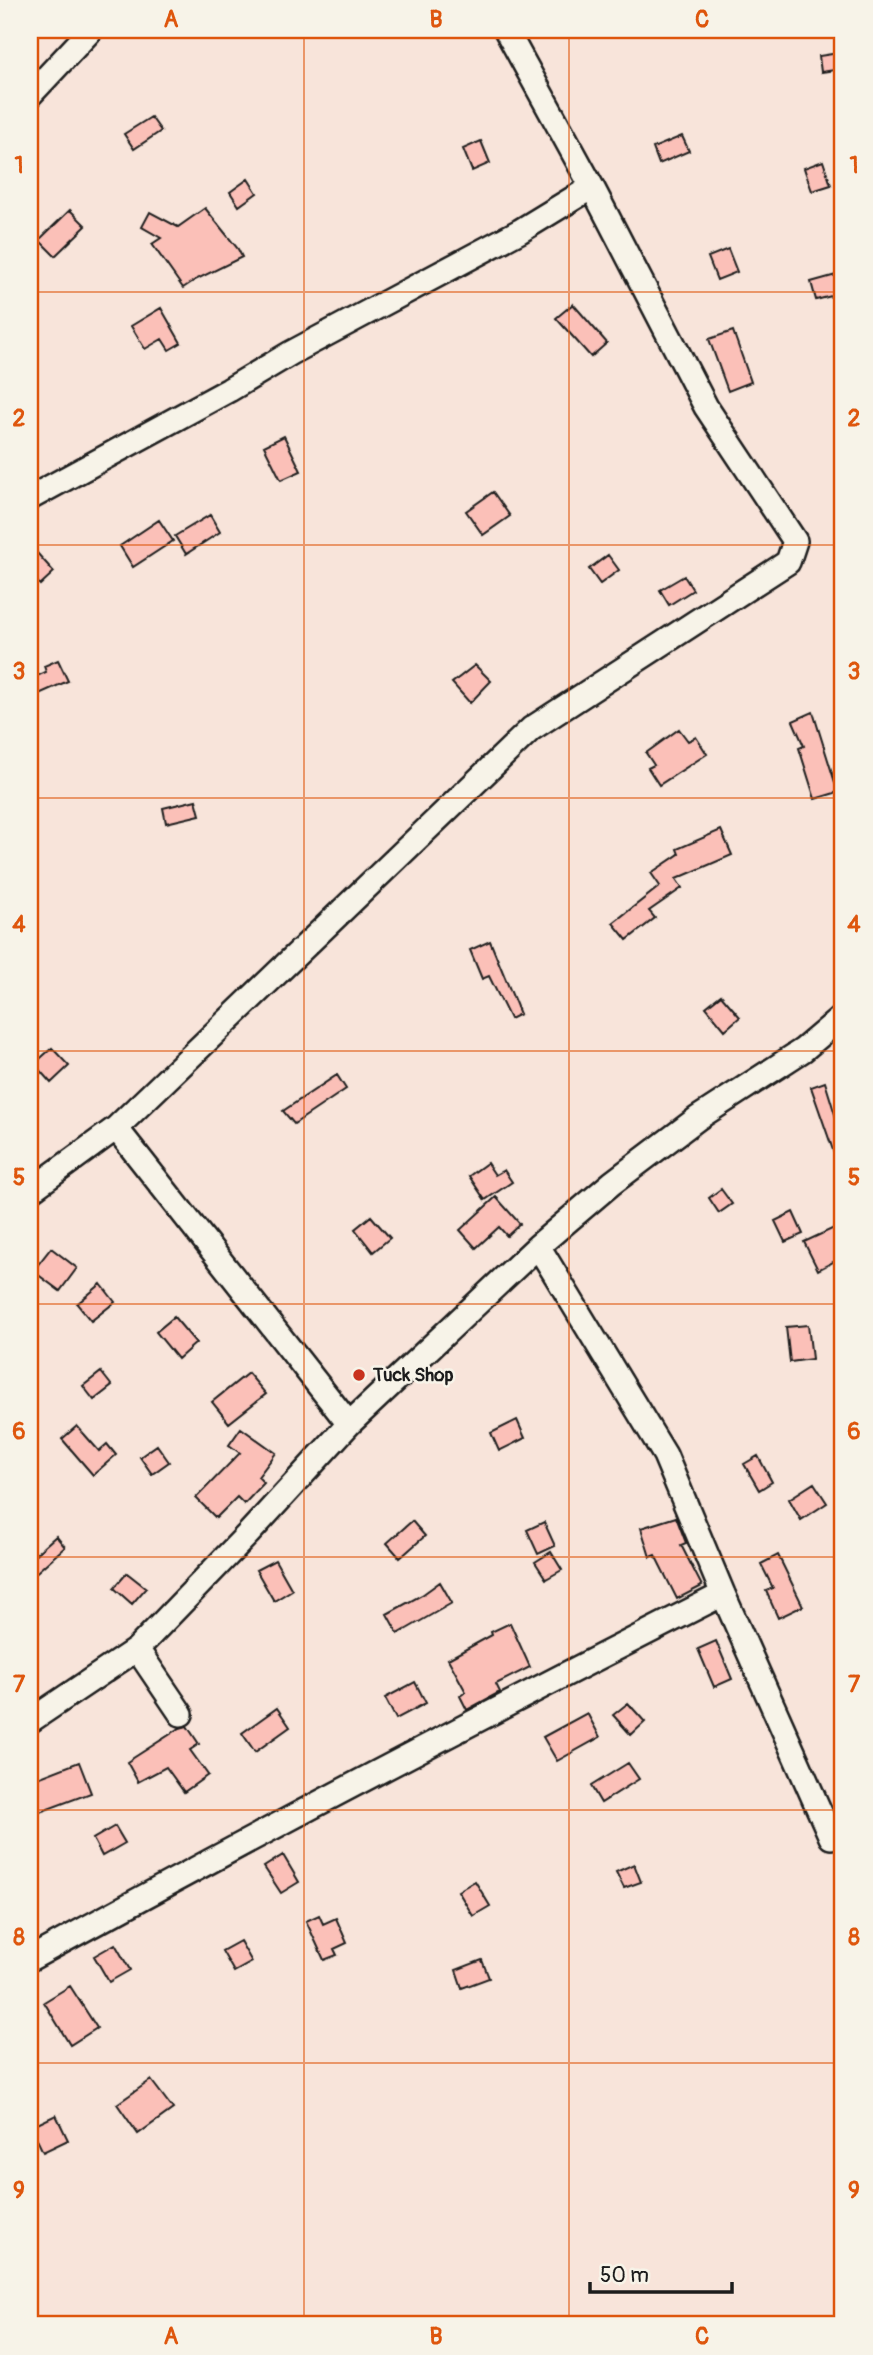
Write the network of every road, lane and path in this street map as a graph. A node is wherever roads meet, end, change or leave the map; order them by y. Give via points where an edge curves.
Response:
1 (91, 30) edge
2 (506, 30) edge
3 (30, 95) edge
4 (592, 187) junction
5 (30, 498) edge
6 (843, 1016) edge
7 (116, 1128) junction
8 (30, 1191) edge
9 (538, 1245) junction
10 (349, 1424) junction
11 (723, 1594) junction
12 (137, 1649) junction
13 (181, 1714) dead end
14 (30, 1721) edge
15 (831, 1837) dead end
16 (30, 1959) edge

1 - 3 street
2 - 4 street
4 - 5 street via 520,232
4 - 7 street via 706,407 795,541 788,562 531,729
6 - 9 street via 803,1050 698,1118
7 - 8 street
7 - 10 street
9 - 10 street
9 - 11 street via 665,1455
10 - 12 street
11 - 15 street
11 - 16 street via 230,1848
12 - 13 street
12 - 14 street

